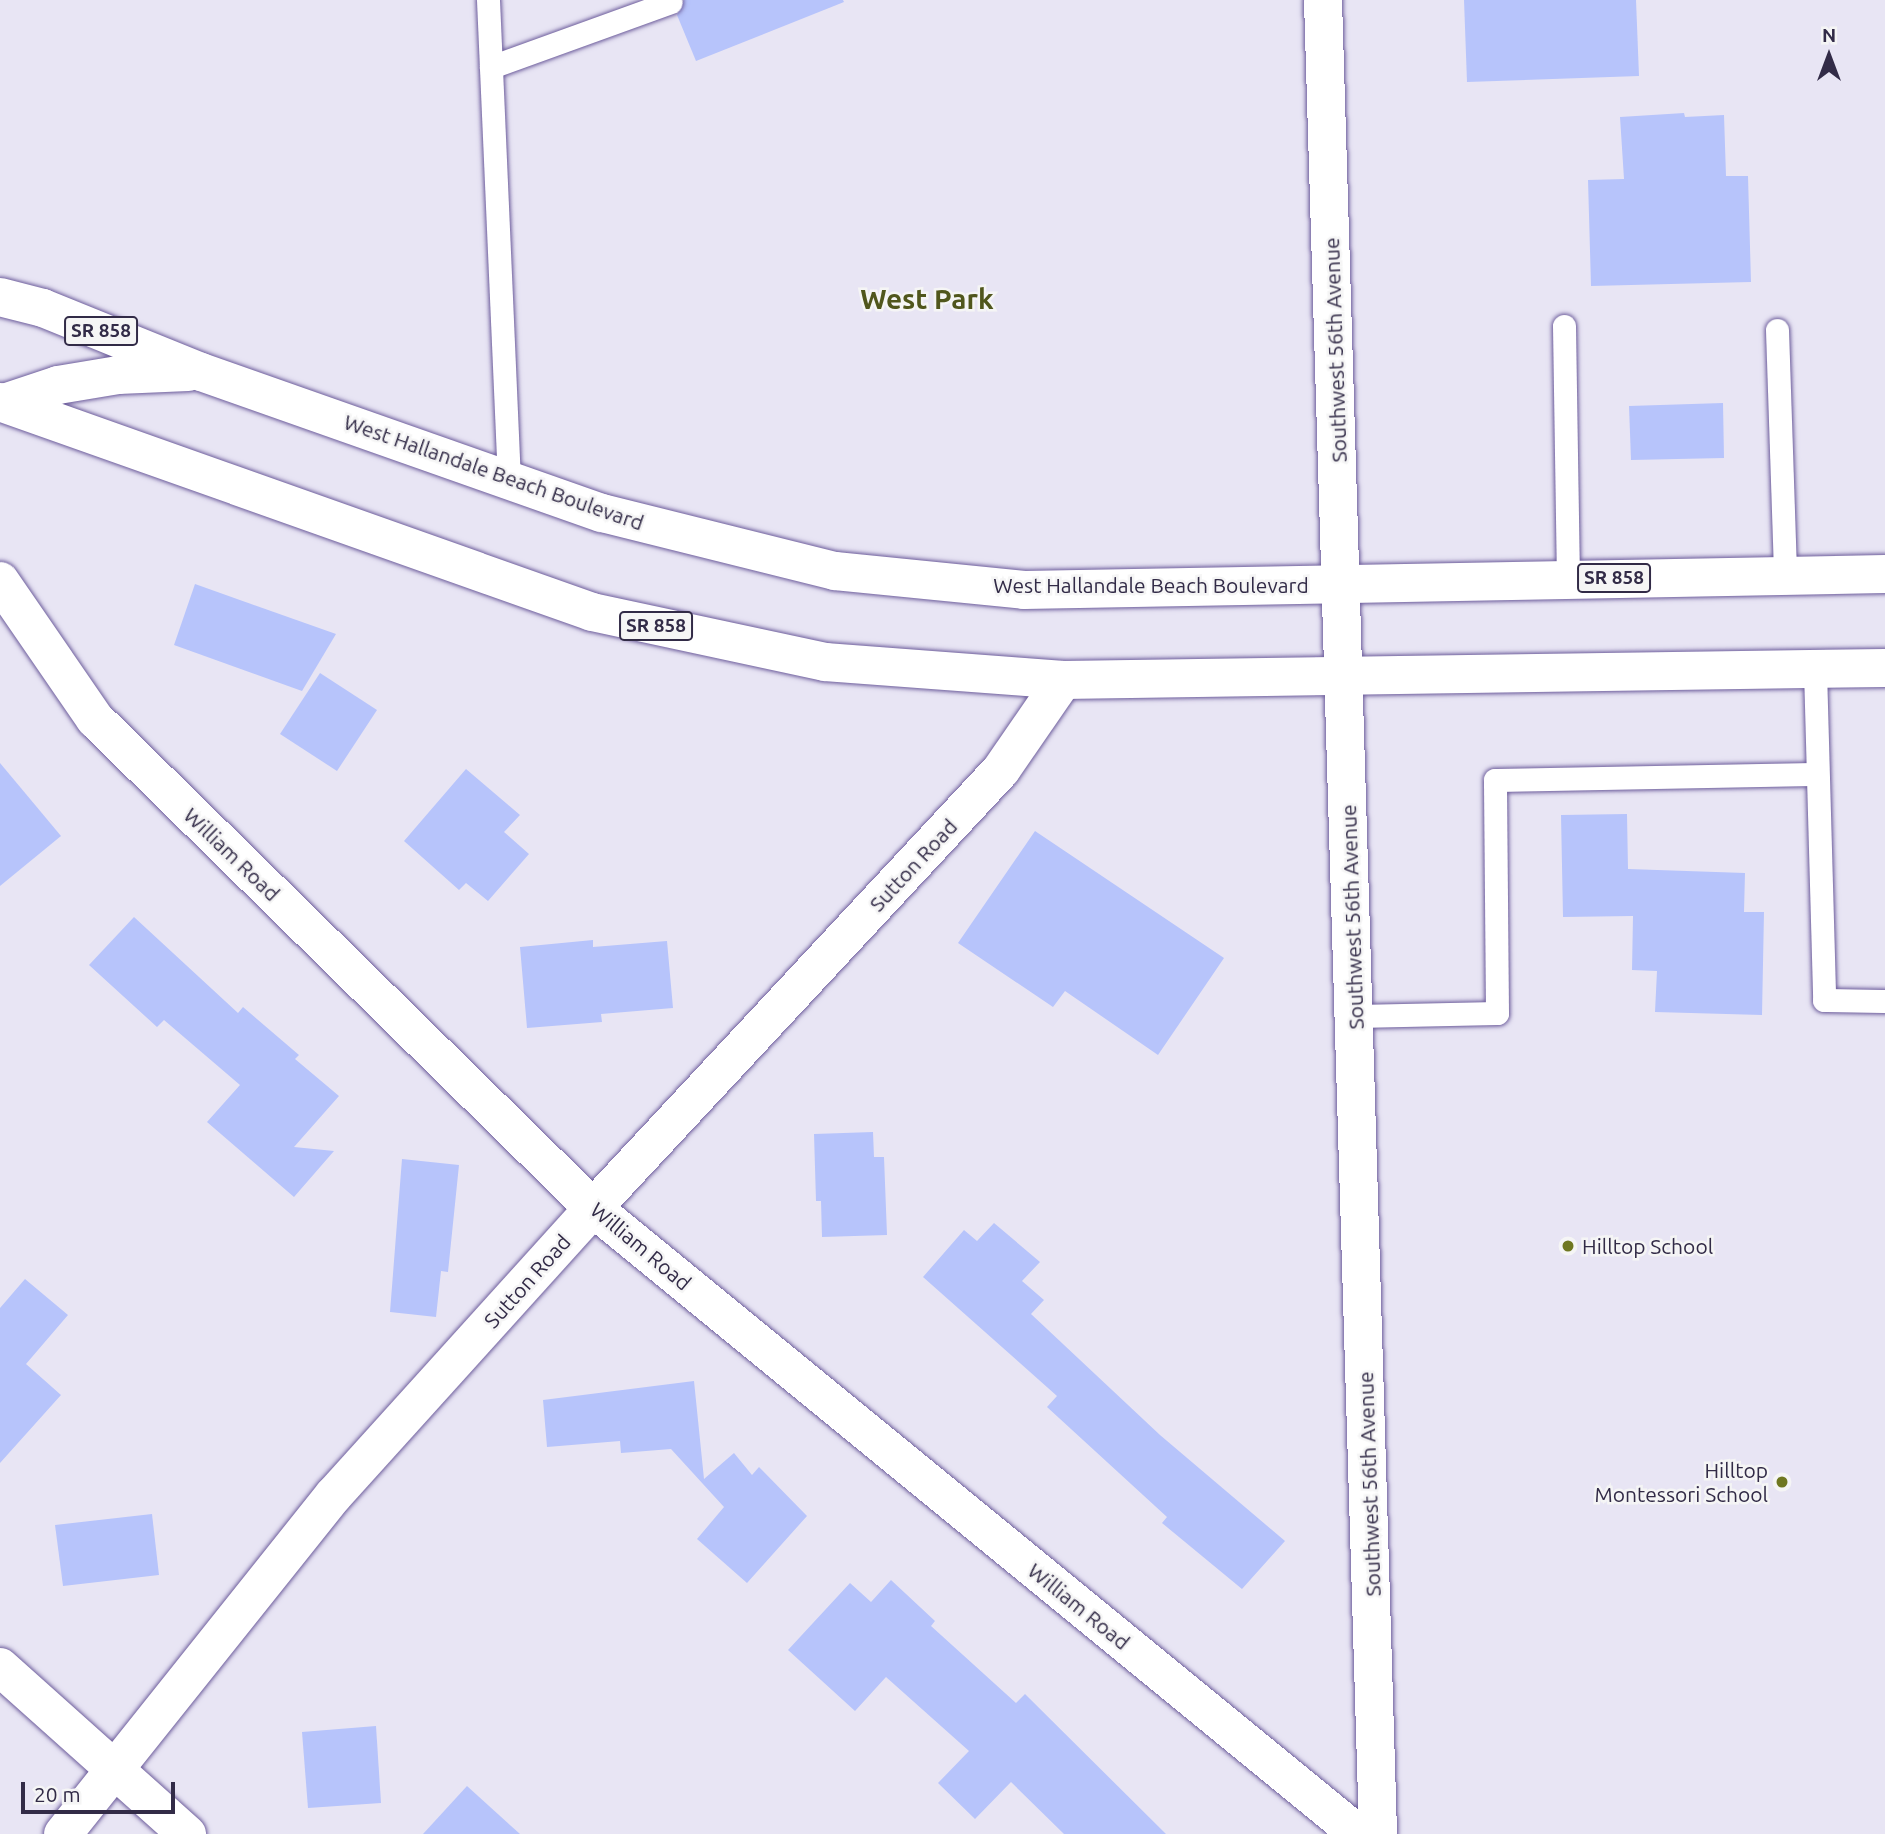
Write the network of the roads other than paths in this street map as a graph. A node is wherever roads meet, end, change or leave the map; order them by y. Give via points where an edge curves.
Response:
1 (488, 0) edge
2 (1323, 0) edge
3 (671, 2) dead end
4 (491, 67) junction
5 (0, 297) edge
6 (1564, 326) dead end
7 (1777, 330) dead end
8 (201, 372) junction
9 (1, 407) edge
10 (509, 480) junction
11 (1885, 573) edge
12 (1785, 575) junction
13 (1568, 579) junction
14 (0, 581) edge
15 (1343, 583) junction
16 (1885, 668) edge
17 (1815, 670) junction
18 (1345, 679) junction
19 (1063, 680) junction
20 (1815, 774) junction
21 (1885, 1001) edge
22 (1356, 1016) junction
23 (593, 1208) junction
24 (0, 1667) edge
25 (116, 1773) junction
26 (63, 1834) edge
27 (187, 1834) edge
28 (1358, 1834) edge
29 (1378, 1834) edge

1 - 4 lane
2 - 15 street, Southwest 56th Avenue
3 - 4 lane
4 - 10 lane
5 - 8 street, West Hallandale Beach Boulevard / SR 858 via 43,308
6 - 13 lane
7 - 12 lane
8 - 9 street via 118,375 58,385
8 - 10 street, West Hallandale Beach Boulevard / SR 858
9 - 19 street, SR 858 via 592,612 825,662
10 - 15 street, West Hallandale Beach Boulevard / SR 858 via 602,513 835,571 1024,590
11 - 12 street, West Hallandale Beach Boulevard / SR 858
12 - 13 street, West Hallandale Beach Boulevard / SR 858
13 - 15 street, West Hallandale Beach Boulevard / SR 858
14 - 23 street, William Road via 95,719
15 - 18 street, Southwest 56th Avenue
16 - 17 street, SR 858
17 - 18 street, SR 858
17 - 20 lane
18 - 19 street, SR 858
18 - 22 street, Southwest 56th Avenue
19 - 23 street, Sutton Road via 1002,770
20 - 21 lane via 1824,1000
20 - 22 lane via 1495,780 1497,1013
22 - 29 street, Southwest 56th Avenue
23 - 25 street, Sutton Road via 334,1495
23 - 28 street, William Road
24 - 25 street
25 - 26 street, Sutton Road
25 - 27 street

